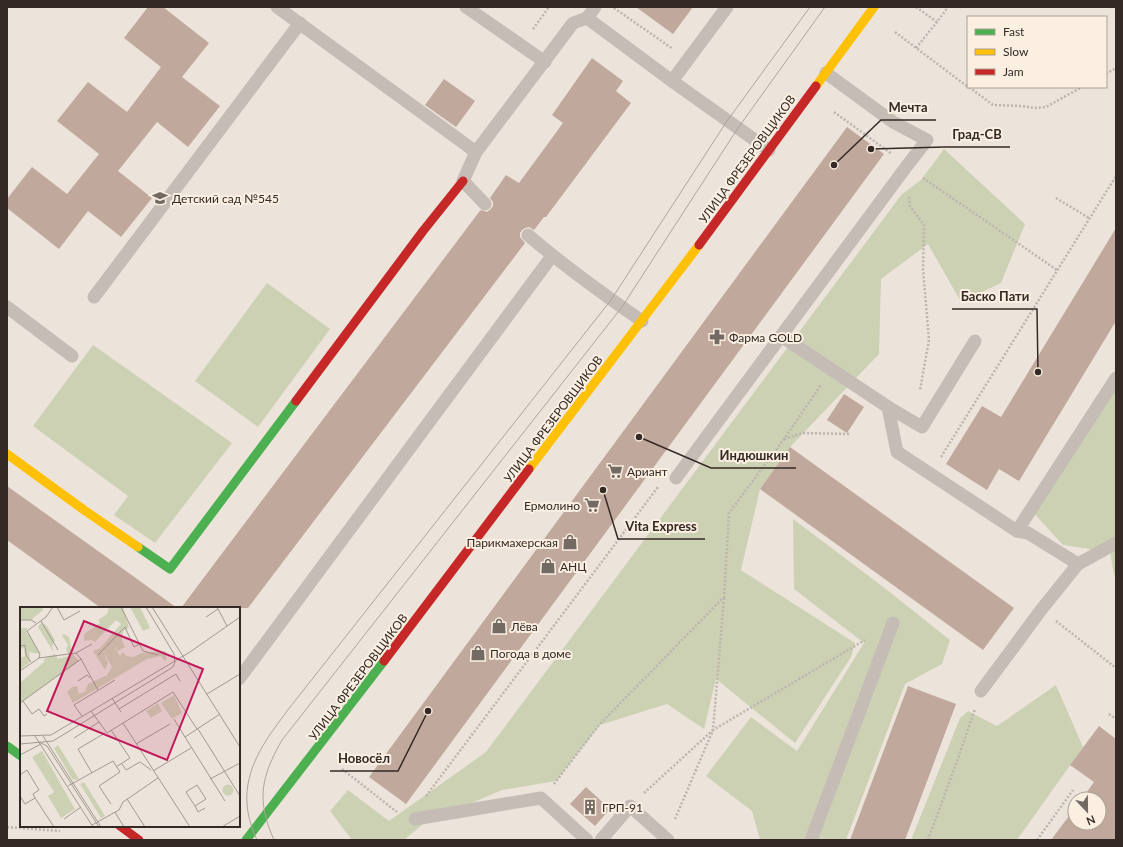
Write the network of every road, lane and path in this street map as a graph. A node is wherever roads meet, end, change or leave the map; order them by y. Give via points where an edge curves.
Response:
1 (277, 7) edge
2 (466, 7) edge
3 (727, 7) edge
4 (874, 7) edge
5 (916, 7) edge
6 (948, 7) edge
7 (613, 8) edge
8 (591, 12) edge
9 (937, 22) junction
10 (300, 23) junction
11 (895, 32) dead end
12 (916, 48) junction
13 (688, 60) junction
14 (544, 62) junction
15 (1116, 68) edge
16 (826, 73) junction
17 (1107, 73) edge
18 (672, 81) junction
19 (967, 86) edge
20 (969, 88) edge
21 (1080, 88) edge
22 (834, 112) dead end
23 (769, 150) junction
24 (476, 152) junction
25 (906, 167) junction
26 (1116, 176) edge
27 (463, 181) junction
28 (1056, 198) dead end
29 (485, 204) dead end
30 (1089, 218) junction
31 (528, 235) dead end
32 (552, 256) junction
33 (1057, 270) junction
34 (94, 297) dead end
35 (7, 307) edge
36 (642, 321) junction
37 (781, 336) junction
38 (975, 340) dead end
39 (72, 356) dead end
40 (832, 370) junction
41 (1116, 378) edge
42 (888, 407) junction
43 (916, 423) junction
44 (851, 434) dead end
45 (784, 439) junction
46 (7, 454) edge
47 (938, 461) dead end
48 (676, 478) dead end
49 (662, 482) dead end
50 (1017, 531) junction
51 (1116, 543) edge
52 (1078, 564) junction
53 (724, 597) junction
54 (1041, 610) junction
55 (893, 624) joint
56 (1116, 668) edge
57 (240, 678) edge
58 (981, 691) joint
59 (1109, 714) dead end
60 (1116, 719) edge
61 (714, 730) junction
62 (7, 746) edge
63 (20, 755) edge
64 (342, 769) dead end
65 (1073, 790) dead end
66 (541, 798) junction
67 (422, 801) dead end
68 (630, 806) junction
69 (402, 815) dead end
70 (415, 819) dead end
71 (121, 827) edge
72 (7, 828) edge
73 (60, 831) dead end
74 (139, 840) edge
75 (246, 840) edge
76 (587, 840) edge
77 (601, 840) edge
78 (667, 840) edge
79 (811, 840) edge
80 (928, 840) edge
81 (1037, 840) edge

1 - 10 lane
2 - 14 lane
3 - 13 lane
4 - 16 main road, УЛИЦА ФРЕЗЕРОВЩИКОВ
5 - 9 path
6 - 9 path
7 - 13 path
8 - 14 lane via 573,23
8 - 18 lane
9 - 12 path
10 - 24 lane
10 - 34 lane
11 - 12 path
12 - 19 path
13 - 18 lane
14 - 24 lane
15 - 17 path
16 - 23 main road, УЛИЦА ФРЕЗЕРОВЩИКОВ
16 - 25 lane via 892,122 927,140
18 - 23 lane
20 - 21 path via 993,105 1035,108 1046,107
22 - 25 path
23 - 36 main road, УЛИЦА ФРЕЗЕРОВЩИКОВ
24 - 27 lane
25 - 33 path
25 - 37 lane
25 - 43 path via 910,206 924,225 923,269 929,340 913,416
26 - 30 path
27 - 29 lane
27 - 46 main road via 170,569
28 - 30 path
30 - 33 path
31 - 32 lane
32 - 36 lane
32 - 57 lane
33 - 47 path
35 - 39 lane
36 - 75 main road, УЛИЦА ФРЕЗЕРОВЩИКОВ via 370,682
37 - 40 lane
37 - 48 lane
38 - 43 lane via 922,427
40 - 42 lane
40 - 45 path
41 - 50 lane
42 - 43 lane
42 - 50 lane via 897,452
44 - 45 path via 803,433
45 - 53 path via 729,513
49 - 67 path
50 - 52 lane via 1028,532
51 - 52 lane
52 - 54 lane
53 - 61 path
53 - 66 path via 600,725
54 - 56 path
54 - 58 lane
55 - 61 path
55 - 79 lane
58 - 80 path
59 - 60 path
61 - 68 path
61 - 78 path
62 - 63 main road
64 - 69 path
65 - 81 path
66 - 70 lane
66 - 76 lane
68 - 77 lane
68 - 78 lane
71 - 74 main road
72 - 73 path

